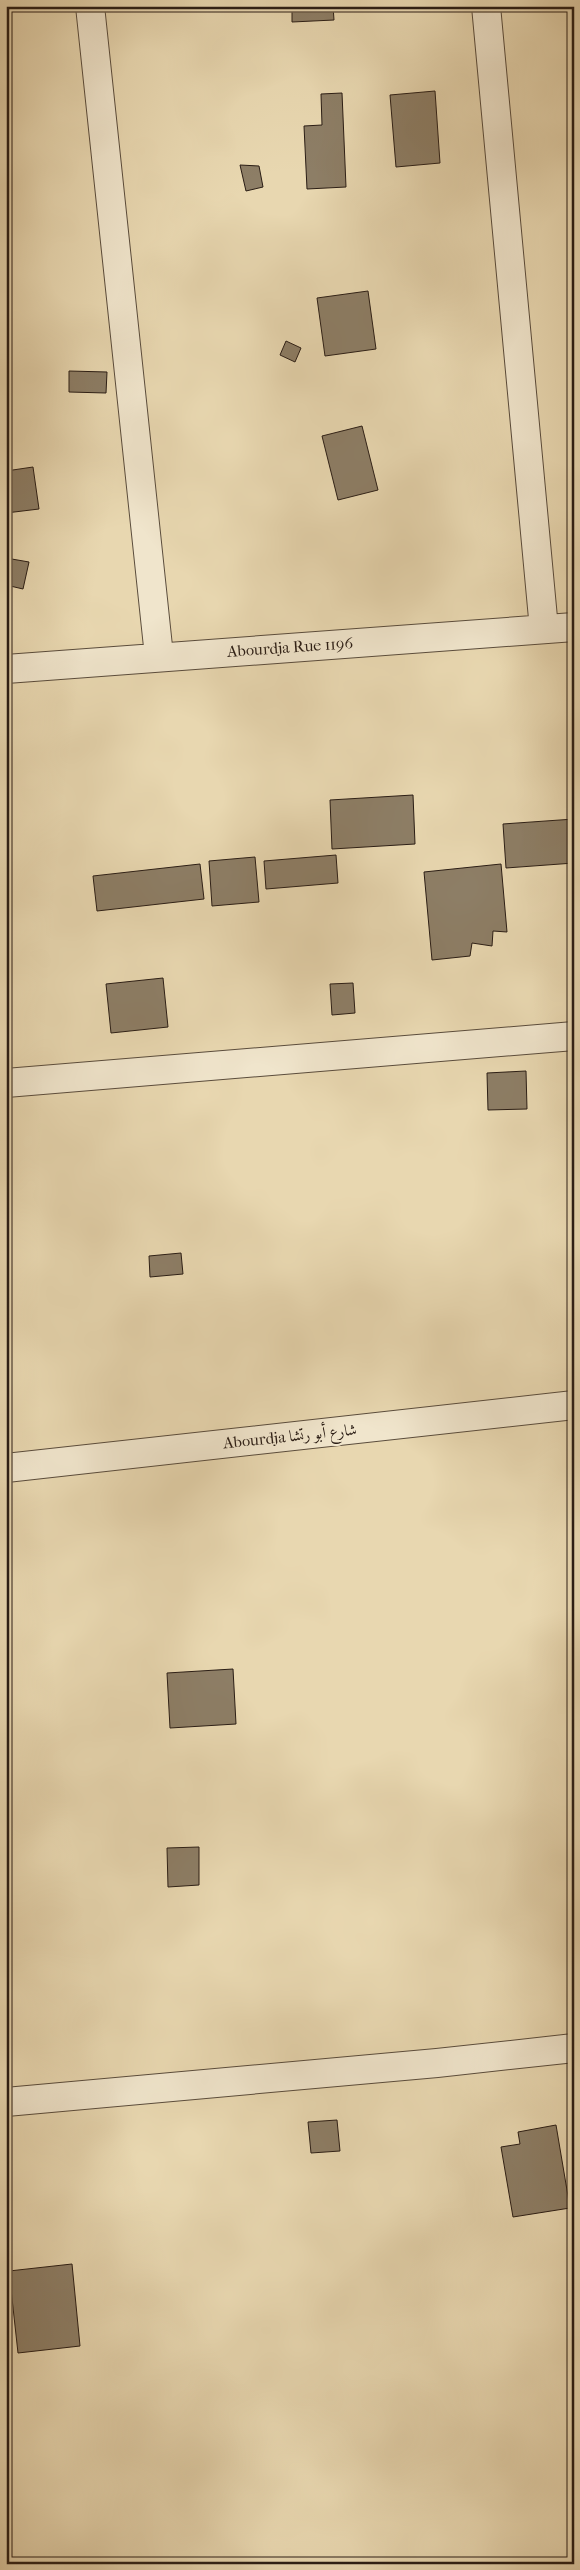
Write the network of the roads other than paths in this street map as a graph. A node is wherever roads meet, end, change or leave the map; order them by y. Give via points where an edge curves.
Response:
1 (90, 6) edge
2 (486, 6) edge
3 (574, 627) edge
4 (544, 630) junction
5 (159, 656) junction
6 (6, 669) edge
7 (574, 1036) edge
8 (6, 1083) edge
9 (574, 1405) edge
10 (6, 1468) edge
11 (574, 2048) edge
12 (6, 2102) edge

1 - 5 street
2 - 4 street
3 - 4 street, Abourdja Rue 1196
4 - 5 street, Abourdja Rue 1196
5 - 6 street, Abourdja Rue 1196
7 - 8 street
9 - 10 street, Abourdja شارع أبو رتشا
11 - 12 street

